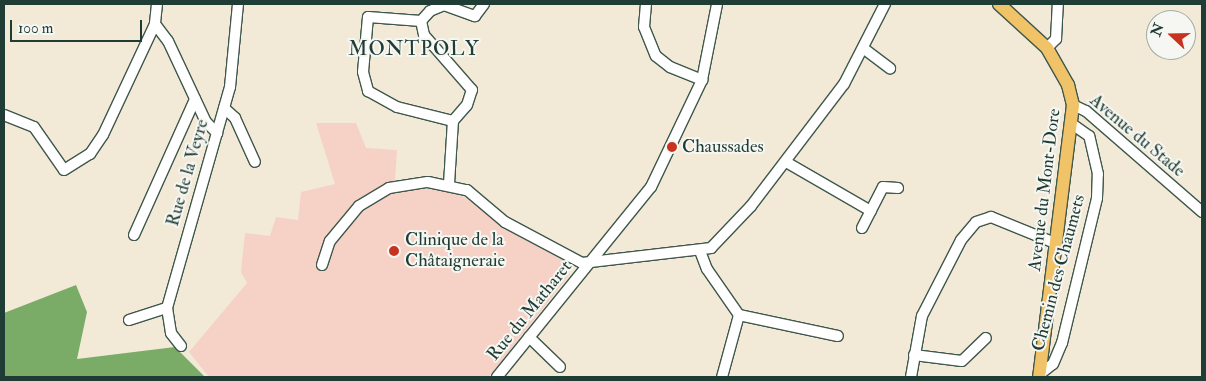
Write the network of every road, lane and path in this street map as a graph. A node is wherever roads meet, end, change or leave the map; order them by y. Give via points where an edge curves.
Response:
1 (157, 4) edge
2 (238, 4) edge
3 (484, 4) edge
4 (646, 4) edge
5 (717, 4) edge
6 (886, 4) edge
7 (999, 4) edge
8 (1058, 4) edge
9 (421, 21) junction
10 (155, 24) junction
11 (863, 48) junction
12 (1047, 48) junction
13 (890, 68) dead end
14 (702, 80) junction
15 (195, 99) junction
16 (1073, 105) junction
17 (224, 108) junction
18 (4, 115) edge
19 (453, 121) junction
20 (1072, 124) junction
21 (217, 133) junction
22 (256, 162) dead end
23 (786, 162) junction
24 (449, 184) junction
25 (898, 188) dead end
26 (871, 211) junction
27 (1202, 212) edge
28 (862, 228) dead end
29 (134, 235) dead end
30 (1057, 244) junction
31 (700, 250) junction
32 (588, 264) junction
33 (322, 265) dead end
34 (168, 308) junction
35 (739, 315) junction
36 (129, 320) dead end
37 (838, 336) dead end
38 (530, 337) junction
39 (986, 338) dead end
40 (181, 346) dead end
41 (914, 356) junction
42 (560, 367) dead end
43 (1040, 376) edge
44 (497, 377) edge
45 (722, 377) edge
46 (911, 377) edge

1 - 10 street
2 - 17 street, Rue de la Veyre
3 - 9 street via 475,16 444,5 430,10
4 - 14 street via 644,27 656,56 670,67
5 - 14 street, Rue du Matharet
6 - 11 street
7 - 12 main road, Avenue du Mont-Dore
8 - 12 street via 1056,39
9 - 19 street via 424,36 472,90 468,105
9 - 19 street via 368,17 363,72 368,91 397,106
10 - 15 street
10 - 18 street via 103,135 90,154 64,170 34,127
11 - 13 street
11 - 23 street via 844,84
12 - 16 main road, Avenue du Mont-Dore via 1068,85
14 - 32 street, Rue du Matharet via 651,187
15 - 21 street
15 - 29 street
16 - 20 main road, Avenue du Mont-Dore
16 - 27 street, Avenue du Stade via 1086,111
17 - 21 street, Rue de la Veyre
17 - 22 street via 235,118
19 - 24 street
20 - 30 main road, Avenue du Mont-Dore
20 - 43 street, Chemin des Chaumets via 1089,136 1098,174 1097,198 1062,343 1053,364
21 - 34 street, Rue de la Veyre
23 - 26 street
23 - 31 street via 721,239
24 - 32 street via 467,190 516,228
24 - 33 street via 411,183 370,198 330,241
25 - 26 street via 883,187
26 - 28 street
30 - 41 street via 991,217 976,222 961,240 922,316
30 - 43 main road, Avenue du Mont-Dore
31 - 32 street
31 - 35 street via 708,269
32 - 38 street, Rue du Matharet
34 - 36 street
34 - 40 street, Rue de la Veyre via 172,333
35 - 37 street
35 - 45 street
38 - 42 street
38 - 44 street, Rue du Matharet
39 - 41 street via 962,361
41 - 46 street

